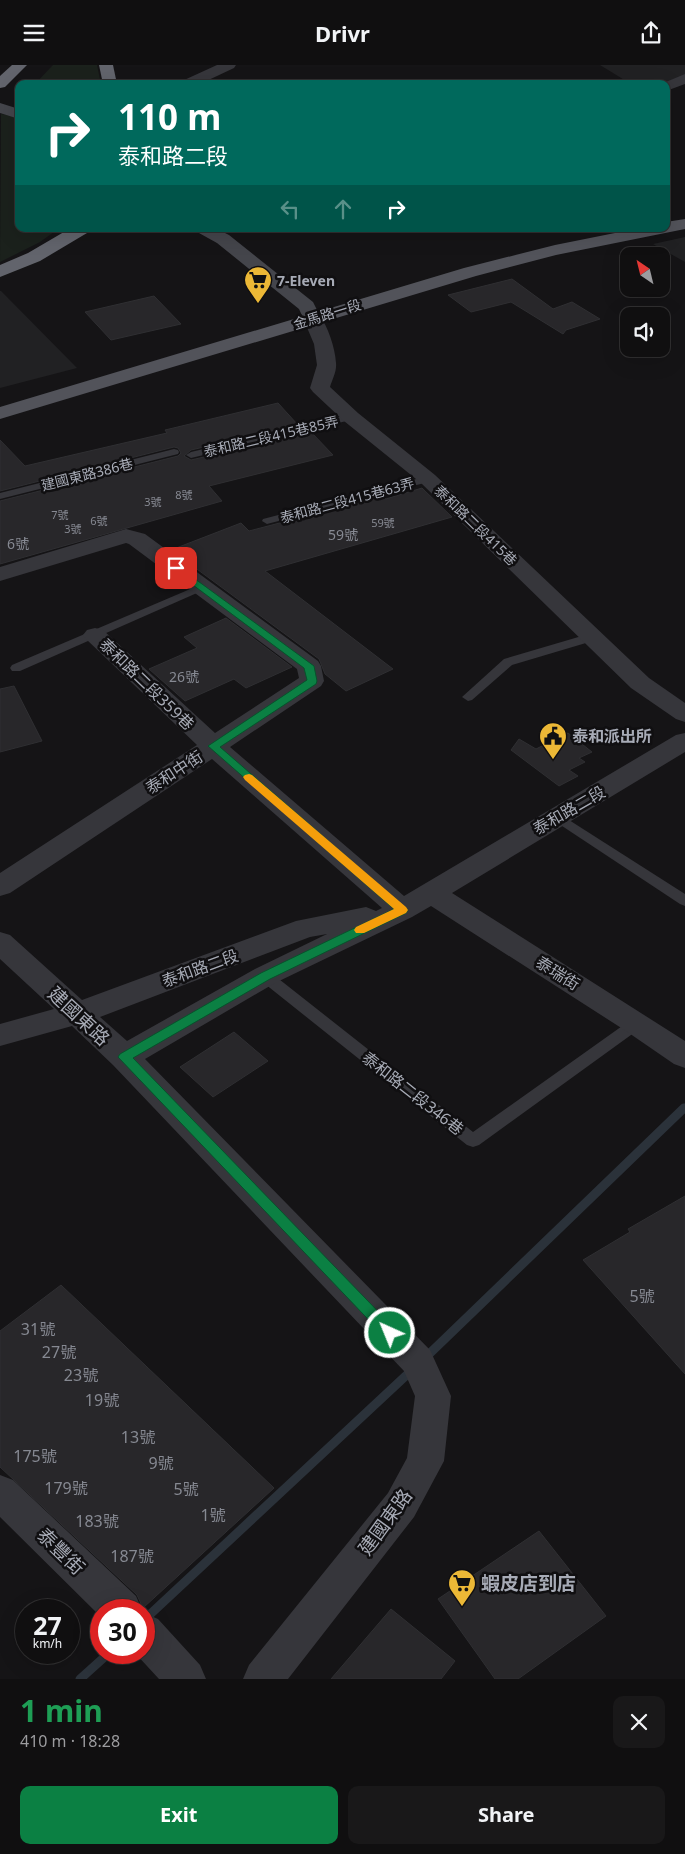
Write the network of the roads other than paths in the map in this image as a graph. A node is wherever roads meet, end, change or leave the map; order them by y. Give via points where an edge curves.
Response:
1 (20, 65) edge
2 (106, 65) edge
3 (229, 65) edge
4 (685, 78) edge
5 (109, 80) edge
6 (196, 80) edge
7 (0, 84) edge
8 (670, 85) edge
9 (685, 213) edge
10 (670, 215) edge
11 (685, 224) edge
12 (670, 226) edge
13 (76, 232) edge
14 (210, 232) edge
15 (585, 232) edge
16 (644, 232) edge
17 (0, 272) edge
18 (309, 312) junction
19 (0, 396) edge
20 (0, 413) edge
21 (351, 417) junction
22 (174, 452) dead end
23 (191, 455) dead end
24 (428, 479) junction
25 (0, 496) edge
26 (267, 521) dead end
27 (0, 575) edge
28 (202, 587) junction
29 (95, 635) junction
30 (592, 637) junction
31 (16, 668) dead end
32 (468, 697) dead end
33 (685, 714) edge
34 (213, 746) junction
35 (682, 747) edge
36 (558, 817) junction
37 (0, 885) edge
38 (430, 892) junction
39 (685, 901) edge
40 (402, 910) junction
41 (0, 942) edge
42 (265, 976) junction
43 (76, 1014) junction
44 (636, 1023) junction
45 (0, 1035) edge
46 (685, 1056) edge
47 (124, 1057) junction
48 (0, 1492) edge
49 (111, 1599) edge
50 (155, 1646) edge
51 (186, 1679) edge
52 (263, 1679) edge

1 - 7 highway
2 - 5 highway
3 - 6 street
4 - 8 street
9 - 10 main road
11 - 12 main road
13 - 17 highway via 34,257
14 - 18 street
15 - 18 main road, 金馬路一段 via 457,262
16 - 18 main road, 金馬路一段 via 517,259
18 - 19 main road, 金馬路一段
18 - 20 main road, 金馬路一段 via 168,364
18 - 21 street, 泰和路二段415巷 via 328,365 320,387
21 - 23 lane, 泰和路二段415巷85弄
21 - 24 street, 泰和路二段415巷
22 - 25 lane, 建國東路386巷
24 - 26 lane, 泰和路二段415巷63弄
24 - 30 street, 泰和路二段415巷
27 - 28 street, 泰和中街 via 126,536 138,539
28 - 29 lane
28 - 34 street, 泰和中街 via 309,666 312,681
29 - 31 lane
29 - 34 street, 泰和路二段359巷
30 - 32 lane via 508,663
30 - 33 street, 泰和路二段415巷 via 640,683
34 - 37 street, 泰和中街
34 - 40 street, 泰和路二段359巷
35 - 36 street, 泰和路二段
36 - 38 street, 泰和路二段
36 - 39 lane
38 - 40 street, 泰和路二段
38 - 44 street, 泰瑞街
40 - 42 street, 泰和路二段
40 - 43 street, 泰和路二段 via 306,928
41 - 43 street, 建國東路
42 - 44 lane, 泰和路二段346巷 via 473,1141
42 - 47 street, 泰和路二段
43 - 45 street, 泰和路二段
43 - 47 street, 建國東路
44 - 46 street, 泰瑞街
47 - 52 street, 建國東路 via 421,1369 433,1396 425,1461 401,1505
48 - 49 street, 泰豐街
50 - 51 street

